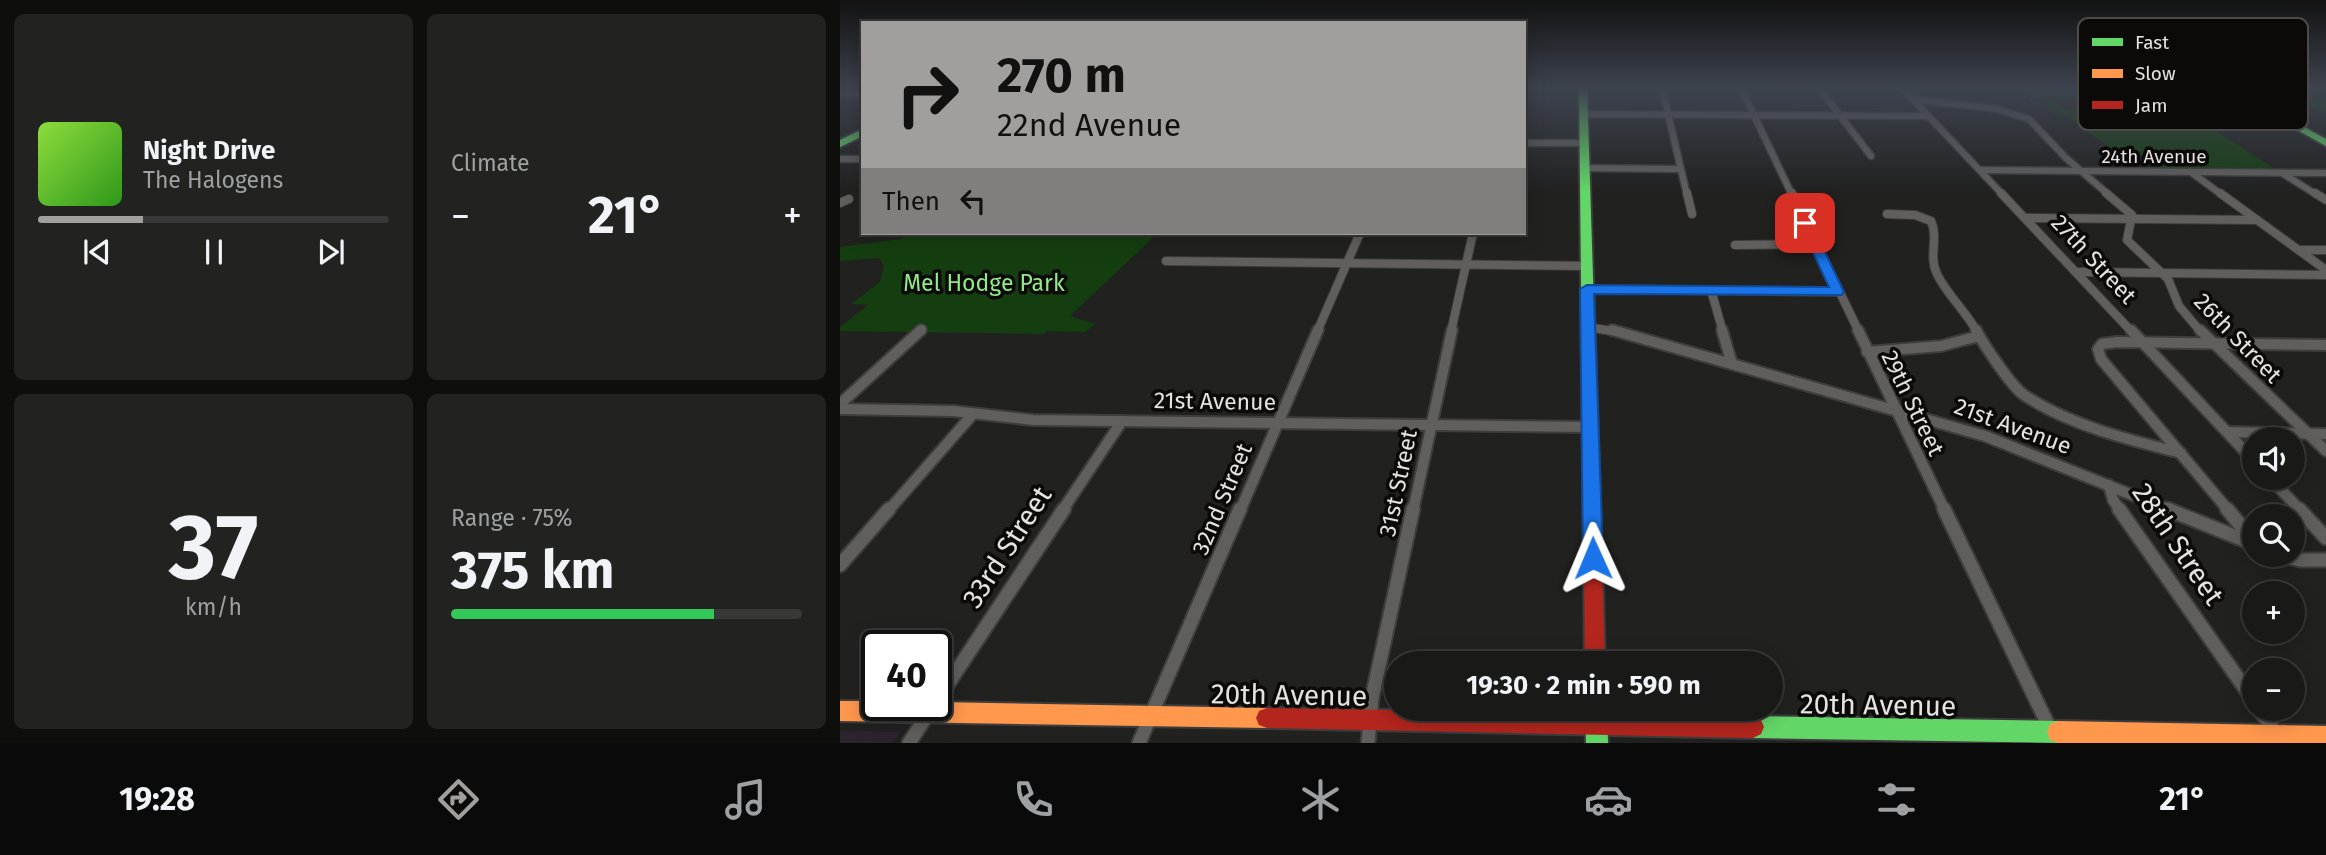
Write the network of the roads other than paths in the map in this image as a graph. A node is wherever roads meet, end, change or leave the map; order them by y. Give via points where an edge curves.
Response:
1 (1583, 123) edge
2 (1670, 123) edge
3 (1758, 123) edge
4 (1845, 123) edge
5 (1933, 123) edge
6 (2033, 123) edge
7 (2304, 130) edge
8 (861, 133) edge
9 (2322, 139) edge
10 (1526, 143) edge
11 (1584, 143) junction
12 (840, 144) edge
13 (1871, 156) dead end
14 (840, 159) edge
15 (861, 159) edge
16 (1584, 168) junction
17 (1681, 169) junction
18 (1981, 170) junction
19 (2081, 172) junction
20 (2191, 172) junction
21 (2282, 173) junction
22 (2326, 173) edge
23 (849, 199) dead end
24 (2326, 200) edge
25 (840, 203) edge
26 (1692, 214) dead end
27 (1887, 214) dead end
28 (2026, 218) junction
29 (2132, 219) junction
30 (2257, 220) junction
31 (1359, 235) edge
32 (1473, 235) edge
33 (1815, 244) junction
34 (1735, 245) dead end
35 (2299, 250) junction
36 (2326, 250) edge
37 (1166, 261) dead end
38 (1347, 264) junction
39 (1466, 265) junction
40 (1587, 266) junction
41 (2078, 272) junction
42 (2163, 273) junction
43 (2326, 273) edge
44 (1587, 289) junction
45 (1711, 290) junction
46 (1838, 292) junction
47 (1587, 327) junction
48 (922, 329) dead end
49 (1979, 336) junction
50 (2142, 341) junction
51 (2211, 342) junction
52 (2326, 345) edge
53 (1867, 352) junction
54 (1732, 364) junction
55 (840, 404) edge
56 (840, 410) edge
57 (1897, 410) junction
58 (973, 414) junction
59 (1122, 421) junction
60 (1277, 423) junction
61 (1431, 425) junction
62 (1590, 427) junction
63 (2227, 432) junction
64 (2308, 434) junction
65 (2326, 434) edge
66 (2242, 448) edge
67 (2326, 451) edge
68 (2181, 453) junction
69 (2109, 485) junction
70 (2281, 490) edge
71 (2242, 527) edge
72 (2326, 538) edge
73 (2242, 539) edge
74 (2305, 560) edge
75 (2326, 560) edge
76 (840, 565) edge
77 (1595, 651) edge
78 (952, 678) edge
79 (2242, 684) edge
80 (952, 708) edge
81 (861, 710) edge
82 (840, 711) edge
83 (1150, 717) junction
84 (1370, 720) junction
85 (1384, 720) edge
86 (924, 721) edge
87 (1596, 721) edge
88 (1723, 721) edge
89 (2268, 721) edge
90 (2052, 734) junction
91 (2326, 737) edge
92 (2281, 740) edge
93 (909, 743) edge
94 (1139, 743) edge
95 (1368, 743) edge
96 (1597, 743) edge

1 - 11 street
2 - 17 street
3 - 33 street, 29th Street
4 - 13 street
5 - 18 street, 27th Street
6 - 19 street
7 - 9 street
8 - 12 street
10 - 11 street
11 - 16 street
14 - 15 street
16 - 17 street
16 - 40 street
17 - 26 street
18 - 19 street, 24th Avenue
18 - 28 street, 27th Street
19 - 20 street, 24th Avenue
19 - 29 street
20 - 21 street, 24th Avenue
20 - 30 street
21 - 22 street, 24th Avenue
21 - 24 street
23 - 25 street
27 - 49 street via 1915,215 1931,222 1934,269
28 - 29 street
28 - 41 street, 27th Street
29 - 30 street
29 - 42 street, 26th Street via 2127,240
30 - 35 street
31 - 38 street, 32nd Street
32 - 39 street, 31st Street
33 - 34 street
33 - 46 street, 29th Street
35 - 36 street
35 - 43 street
37 - 38 street
38 - 39 street
38 - 60 street, 32nd Street
39 - 40 street
39 - 61 street, 31st Street
40 - 44 street
41 - 42 street
41 - 50 street, 27th Street
42 - 43 street
42 - 51 street, 26th Street via 2183,313
44 - 45 street
44 - 47 street
45 - 46 street
45 - 54 street
46 - 53 street, 29th Street
47 - 54 street, 21st Avenue
47 - 62 street
48 - 55 street
49 - 53 street via 1941,346
49 - 68 street via 2022,394 2034,403 2137,442
50 - 51 street
50 - 63 street, 27th Street
50 - 68 street via 2098,349 2101,359
51 - 52 street
51 - 64 street, 26th Street
53 - 57 street, 29th Street
54 - 57 street, 21st Avenue
56 - 58 street, 21st Avenue
57 - 69 street, 21st Avenue via 1985,436
57 - 90 street, 29th Street
58 - 59 street, 21st Avenue
58 - 76 street
59 - 60 street, 21st Avenue
59 - 78 street, 33rd Street
60 - 61 street, 21st Avenue
60 - 83 street, 32nd Street
61 - 62 street, 21st Avenue
61 - 84 street, 31st Street
62 - 77 street
63 - 64 street
63 - 66 street, 27th Street
64 - 65 street
64 - 67 street, 26th Street
68 - 71 street
69 - 73 street, 21st Avenue
69 - 79 street, 28th Street via 2113,500
70 - 72 street
74 - 75 street
80 - 83 street, 20th Avenue
81 - 82 street, 20th Avenue
83 - 84 street, 20th Avenue
83 - 94 street, 32nd Street
84 - 85 street, 20th Avenue
84 - 95 street, 31st Street
86 - 93 street, 33rd Street
87 - 96 street
88 - 90 street, 20th Avenue
89 - 92 street
90 - 92 street, 20th Avenue
91 - 92 street, 20th Avenue

